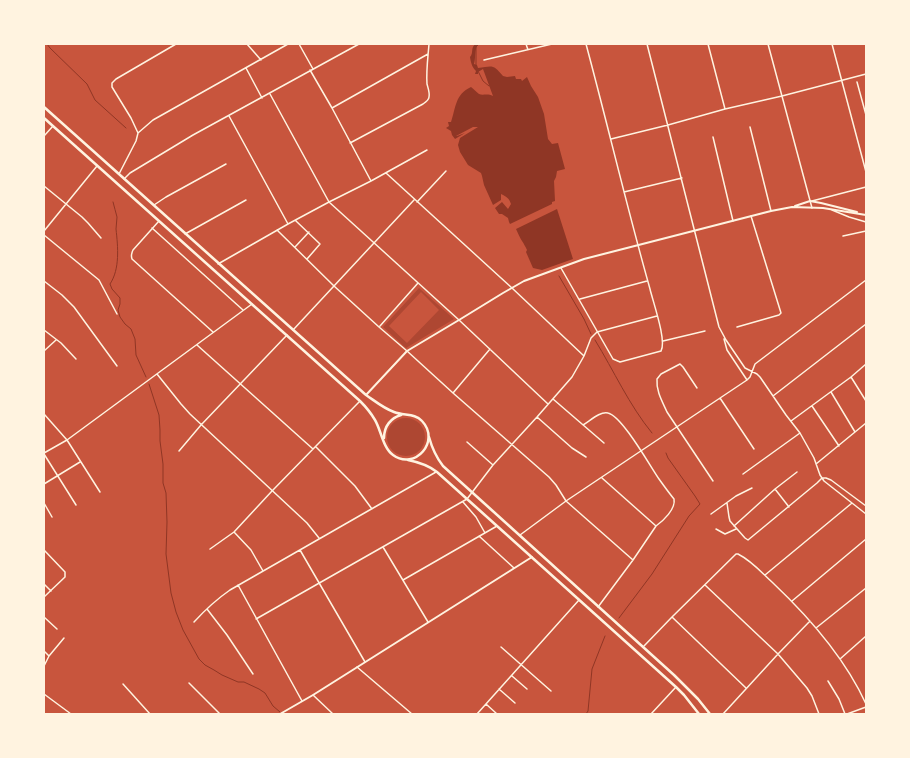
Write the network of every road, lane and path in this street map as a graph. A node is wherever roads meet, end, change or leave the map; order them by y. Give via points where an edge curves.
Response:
1 (176, 44) edge
2 (247, 44) edge
3 (288, 44) edge
4 (299, 44) edge
5 (359, 44) edge
6 (429, 44) edge
7 (526, 44) edge
8 (552, 44) edge
9 (586, 44) edge
10 (647, 44) edge
11 (708, 44) edge
12 (768, 44) edge
13 (832, 44) edge
14 (528, 50) junction
15 (428, 54) junction
16 (261, 60) junction
17 (484, 60) dead end
18 (246, 68) junction
19 (313, 69) junction
20 (310, 70) junction
21 (866, 74) edge
22 (842, 81) junction
23 (857, 82) dead end
24 (270, 94) junction
25 (782, 96) junction
26 (262, 98) junction
27 (44, 107) edge
28 (332, 108) junction
29 (725, 109) junction
30 (866, 115) edge
31 (229, 116) junction
32 (44, 118) edge
33 (668, 125) junction
34 (53, 126) junction
35 (750, 127) dead end
36 (138, 133) junction
37 (44, 136) edge
38 (713, 137) dead end
39 (611, 139) junction
40 (350, 143) junction
41 (427, 150) dead end
42 (226, 164) dead end
43 (97, 166) junction
44 (446, 171) dead end
45 (866, 172) edge
46 (386, 173) junction
47 (118, 174) junction
48 (682, 178) junction
49 (124, 179) junction
50 (371, 181) junction
51 (44, 186) edge
52 (866, 187) edge
53 (624, 192) junction
54 (414, 199) junction
55 (246, 200) dead end
56 (810, 201) junction
57 (329, 202) junction
58 (417, 202) junction
59 (65, 204) junction
60 (154, 206) junction
61 (792, 207) junction
62 (812, 208) junction
63 (829, 209) junction
64 (771, 211) junction
65 (859, 214) junction
66 (866, 215) edge
67 (751, 216) junction
68 (159, 220) junction
69 (296, 221) junction
70 (733, 221) junction
71 (866, 222) edge
72 (288, 224) junction
73 (152, 228) junction
74 (277, 230) junction
75 (696, 230) junction
76 (44, 231) edge
77 (866, 231) edge
78 (309, 232) junction
79 (185, 234) junction
80 (44, 235) edge
81 (843, 236) dead end
82 (101, 238) dead end
83 (374, 243) junction
84 (638, 245) junction
85 (295, 248) junction
86 (307, 259) junction
87 (218, 264) junction
88 (561, 268) junction
89 (866, 280) edge
90 (647, 281) junction
91 (44, 282) edge
92 (418, 283) junction
93 (334, 286) junction
94 (512, 288) junction
95 (579, 300) junction
96 (252, 304) junction
97 (243, 310) junction
98 (118, 314) dead end
99 (657, 316) junction
100 (460, 320) junction
101 (866, 324) edge
102 (379, 327) junction
103 (737, 327) dead end
104 (44, 330) edge
105 (293, 330) junction
106 (705, 331) dead end
107 (213, 332) junction
108 (598, 332) junction
109 (287, 335) junction
110 (723, 335) junction
111 (56, 340) junction
112 (663, 341) junction
113 (197, 344) junction
114 (490, 349) junction
115 (44, 351) edge
116 (407, 351) junction
117 (584, 356) junction
118 (76, 359) dead end
119 (866, 364) edge
120 (117, 366) dead end
121 (752, 372) junction
122 (157, 374) junction
123 (851, 376) junction
124 (747, 380) junction
125 (241, 384) junction
126 (697, 388) dead end
127 (831, 392) junction
128 (453, 393) junction
129 (366, 395) junction
130 (773, 396) junction
131 (720, 398) junction
132 (553, 399) junction
133 (360, 401) junction
134 (866, 401) edge
135 (548, 404) junction
136 (812, 406) junction
137 (44, 414) edge
138 (404, 414) junction
139 (537, 418) junction
140 (791, 421) junction
141 (866, 423) edge
142 (201, 425) junction
143 (583, 425) junction
144 (677, 427) junction
145 (855, 432) junction
146 (800, 433) junction
147 (428, 436) junction
148 (67, 440) junction
149 (384, 440) junction
150 (467, 442) dead end
151 (604, 443) dead end
152 (512, 445) junction
153 (839, 446) junction
154 (316, 447) junction
155 (313, 449) junction
156 (754, 449) dead end
157 (179, 451) dead end
158 (641, 451) junction
159 (44, 454) edge
160 (586, 457) dead end
161 (406, 460) junction
162 (80, 462) junction
163 (816, 464) junction
164 (493, 465) junction
165 (437, 472) junction
166 (797, 472) dead end
167 (743, 474) dead end
168 (57, 476) junction
169 (602, 478) junction
170 (822, 478) junction
171 (712, 481) dead end
172 (44, 484) edge
173 (752, 488) dead end
174 (774, 489) junction
175 (272, 491) junction
176 (100, 492) dead end
177 (472, 492) junction
178 (466, 499) junction
179 (462, 501) junction
180 (566, 501) junction
181 (44, 503) edge
182 (727, 503) junction
183 (852, 503) junction
184 (76, 505) dead end
185 (866, 506) edge
186 (789, 507) junction
187 (372, 509) junction
188 (711, 514) dead end
189 (866, 514) edge
190 (52, 516) dead end
191 (497, 526) junction
192 (656, 526) junction
193 (734, 526) junction
194 (716, 529) dead end
195 (736, 529) junction
196 (234, 532) junction
197 (485, 532) junction
198 (479, 536) junction
199 (519, 536) junction
200 (319, 538) junction
201 (866, 539) edge
202 (383, 547) junction
203 (210, 549) dead end
204 (44, 550) edge
205 (300, 550) junction
206 (532, 557) junction
207 (633, 560) junction
208 (514, 568) junction
209 (263, 571) junction
210 (765, 576) junction
211 (403, 580) junction
212 (320, 583) junction
213 (44, 584) edge
214 (238, 585) junction
215 (705, 585) junction
216 (866, 588) edge
217 (51, 591) junction
218 (44, 597) edge
219 (579, 600) junction
220 (792, 601) junction
221 (598, 607) junction
222 (206, 609) junction
223 (44, 617) edge
224 (672, 617) junction
225 (256, 619) junction
226 (194, 622) dead end
227 (428, 622) junction
228 (810, 622) junction
229 (816, 628) junction
230 (57, 629) dead end
231 (866, 636) edge
232 (64, 638) dead end
233 (501, 647) dead end
234 (643, 647) junction
235 (44, 651) edge
236 (778, 654) junction
237 (49, 656) junction
238 (840, 659) junction
239 (365, 662) junction
240 (521, 665) junction
241 (44, 666) edge
242 (357, 667) junction
243 (253, 674) dead end
244 (512, 675) junction
245 (828, 681) dead end
246 (189, 683) dead end
247 (122, 684) dead end
248 (676, 687) junction
249 (746, 688) junction
250 (499, 689) junction
251 (527, 689) dead end
252 (550, 691) dead end
253 (44, 694) edge
254 (313, 695) junction
255 (302, 701) junction
256 (515, 703) dead end
257 (486, 704) junction
258 (866, 704) edge
259 (866, 707) edge
260 (70, 714) edge
261 (150, 714) edge
262 (220, 714) edge
263 (280, 714) edge
264 (333, 714) edge
265 (412, 714) edge
266 (477, 714) edge
267 (497, 714) edge
268 (651, 714) edge
269 (699, 714) edge
270 (710, 714) edge
271 (723, 714) edge
272 (819, 714) edge
273 (846, 714) edge

1 - 36 street via 112,83
2 - 16 street
3 - 16 street
4 - 19 street
5 - 19 street
6 - 15 street
7 - 14 street
8 - 14 street
9 - 39 street
10 - 33 street
11 - 29 street
12 - 25 street
13 - 22 street
14 - 17 street
15 - 28 street
15 - 40 street via 430,95 427,101
16 - 18 street
18 - 26 street
18 - 36 street via 153,120
19 - 20 street
20 - 24 street
20 - 28 street
21 - 22 street
22 - 25 street
22 - 45 street
23 - 30 street
24 - 26 street
24 - 57 street
25 - 29 street
25 - 56 street
26 - 31 street
27 - 47 main road
28 - 40 street
29 - 33 street
31 - 49 street via 186,139
31 - 72 street
32 - 34 main road
33 - 39 street
33 - 48 street
34 - 37 street
34 - 43 main road
35 - 64 street
36 - 47 street
38 - 70 street
39 - 53 street
40 - 50 street
41 - 46 street
42 - 60 street
43 - 59 street
43 - 68 main road
44 - 58 street
46 - 50 street
46 - 54 street
47 - 49 main road
48 - 53 street
48 - 75 street
49 - 60 main road
50 - 57 street
51 - 59 street
52 - 56 street
53 - 84 street
54 - 58 street
54 - 83 street
55 - 79 street
56 - 61 street
56 - 62 street
56 - 65 street
57 - 69 street
57 - 83 street
58 - 94 street
59 - 76 street
59 - 82 street
60 - 79 main road
61 - 62 street
61 - 64 street
62 - 63 street
63 - 65 street
63 - 71 street
64 - 67 street
65 - 66 street
67 - 70 street
67 - 103 street via 781,313 779,316
68 - 73 street
68 - 96 main road
69 - 72 street
69 - 78 street
70 - 75 street
72 - 74 street
73 - 97 street
73 - 107 street via 131,253 132,260
74 - 85 street
74 - 87 street
75 - 84 street
75 - 110 street
77 - 81 street
78 - 85 street
78 - 86 street via 320,244
79 - 87 main road
80 - 98 street via 99,280
83 - 92 street
83 - 93 street
84 - 88 street via 584,259
84 - 90 street
85 - 86 street
86 - 93 street
87 - 105 main road
88 - 94 street
88 - 95 street
89 - 121 street via 755,364
90 - 95 street
90 - 99 street
91 - 120 street via 74,308
92 - 100 street
92 - 102 street
93 - 102 street
93 - 105 street
94 - 100 street
94 - 117 street
95 - 108 street
96 - 97 street
96 - 109 main road
97 - 107 street
99 - 108 street
99 - 112 street
100 - 114 street
100 - 116 street
101 - 130 street
102 - 116 street
104 - 111 street
105 - 129 main road
106 - 112 street
107 - 113 street
108 - 112 street via 617,362 660,352 663,349
108 - 117 street via 592,338
109 - 125 street
109 - 133 main road
110 - 121 street via 745,368
110 - 124 street via 727,350
111 - 115 street
111 - 118 street
113 - 122 street
113 - 125 street
114 - 128 street
114 - 135 street
116 - 128 street
116 - 129 street
117 - 132 street via 572,377
119 - 123 street
121 - 124 street
121 - 130 street via 760,377
122 - 142 street via 180,404
122 - 148 street
123 - 127 street
123 - 134 street
124 - 131 street
125 - 142 street
125 - 155 street
126 - 144 street via 680,364 661,374 657,379 662,402
127 - 136 street
127 - 145 street
128 - 152 street
129 - 138 main road via 395,413
130 - 140 street
131 - 144 street
131 - 156 street
132 - 135 street
132 - 143 street
133 - 149 main road via 371,412
133 - 154 street
135 - 139 street
136 - 140 street
136 - 153 street
137 - 148 street
138 - 147 main road via 420,419 426,426
138 - 149 main road via 389,422
139 - 152 street
139 - 160 street
140 - 146 street
141 - 145 street
142 - 157 street
142 - 175 street
143 - 151 street
143 - 158 street via 602,413 610,414 626,428
144 - 158 street
144 - 171 street
145 - 153 street
146 - 163 street
146 - 167 street
147 - 161 main road via 427,446 423,452 415,458
147 - 177 main road via 438,459
148 - 159 street
148 - 162 street
149 - 161 main road via 391,454
150 - 164 street
152 - 164 street
152 - 180 street via 549,477
153 - 163 street
154 - 155 street
154 - 187 street via 355,486
155 - 175 street
158 - 169 street
158 - 192 street via 675,502
159 - 168 street
161 - 165 main road via 424,464
162 - 168 street
162 - 176 street
163 - 170 street
164 - 177 street
165 - 178 main road
165 - 187 street
166 - 174 street
168 - 172 street
168 - 184 street
169 - 180 street
169 - 192 street
170 - 183 street
170 - 185 street via 831,480
170 - 186 street
173 - 182 street
174 - 186 street
174 - 193 street
175 - 196 street
175 - 200 street via 307,523
177 - 178 street
177 - 199 main road
178 - 179 street
178 - 191 main road
179 - 197 street via 476,516
179 - 202 street
180 - 199 street
180 - 207 street
181 - 190 street
182 - 188 street
182 - 193 street via 729,519
183 - 189 street
183 - 210 street
186 - 195 street via 750,539 747,540
187 - 200 street
191 - 197 street
191 - 206 main road
192 - 207 street
193 - 195 street
194 - 195 street via 726,534
196 - 203 street
196 - 209 street via 251,550
197 - 198 street
198 - 208 street
198 - 211 street
199 - 221 main road
200 - 205 street
201 - 220 street
202 - 211 street
202 - 212 street
204 - 217 street via 66,572 65,577
205 - 209 street
205 - 212 street
206 - 208 street
206 - 219 main road
207 - 221 street
208 - 227 street
209 - 214 street
210 - 215 street via 751,562 736,554
210 - 220 street
211 - 227 street
212 - 225 street
212 - 239 street
213 - 217 street
214 - 222 street
214 - 225 street
215 - 224 street
215 - 236 street
216 - 229 street
217 - 218 street
219 - 240 street
219 - 248 main road
220 - 228 street
221 - 234 main road
222 - 226 street
222 - 243 street
223 - 230 street
224 - 234 street
224 - 249 street
225 - 255 street
227 - 239 street
228 - 229 street
228 - 236 street
229 - 238 street
231 - 238 street
232 - 237 street
233 - 240 street
234 - 270 main road via 686,686
235 - 237 street
236 - 249 street
236 - 272 street via 807,688
237 - 241 street
238 - 258 street
239 - 242 street
240 - 244 street
240 - 252 street
242 - 254 street
242 - 265 street
244 - 250 street
244 - 251 street
245 - 273 street
246 - 262 street
247 - 261 street
248 - 268 street
248 - 269 main road
249 - 271 street
250 - 256 street
250 - 257 street
253 - 260 street
254 - 255 street
254 - 264 street
255 - 263 street
257 - 266 street
257 - 267 street
259 - 273 street

